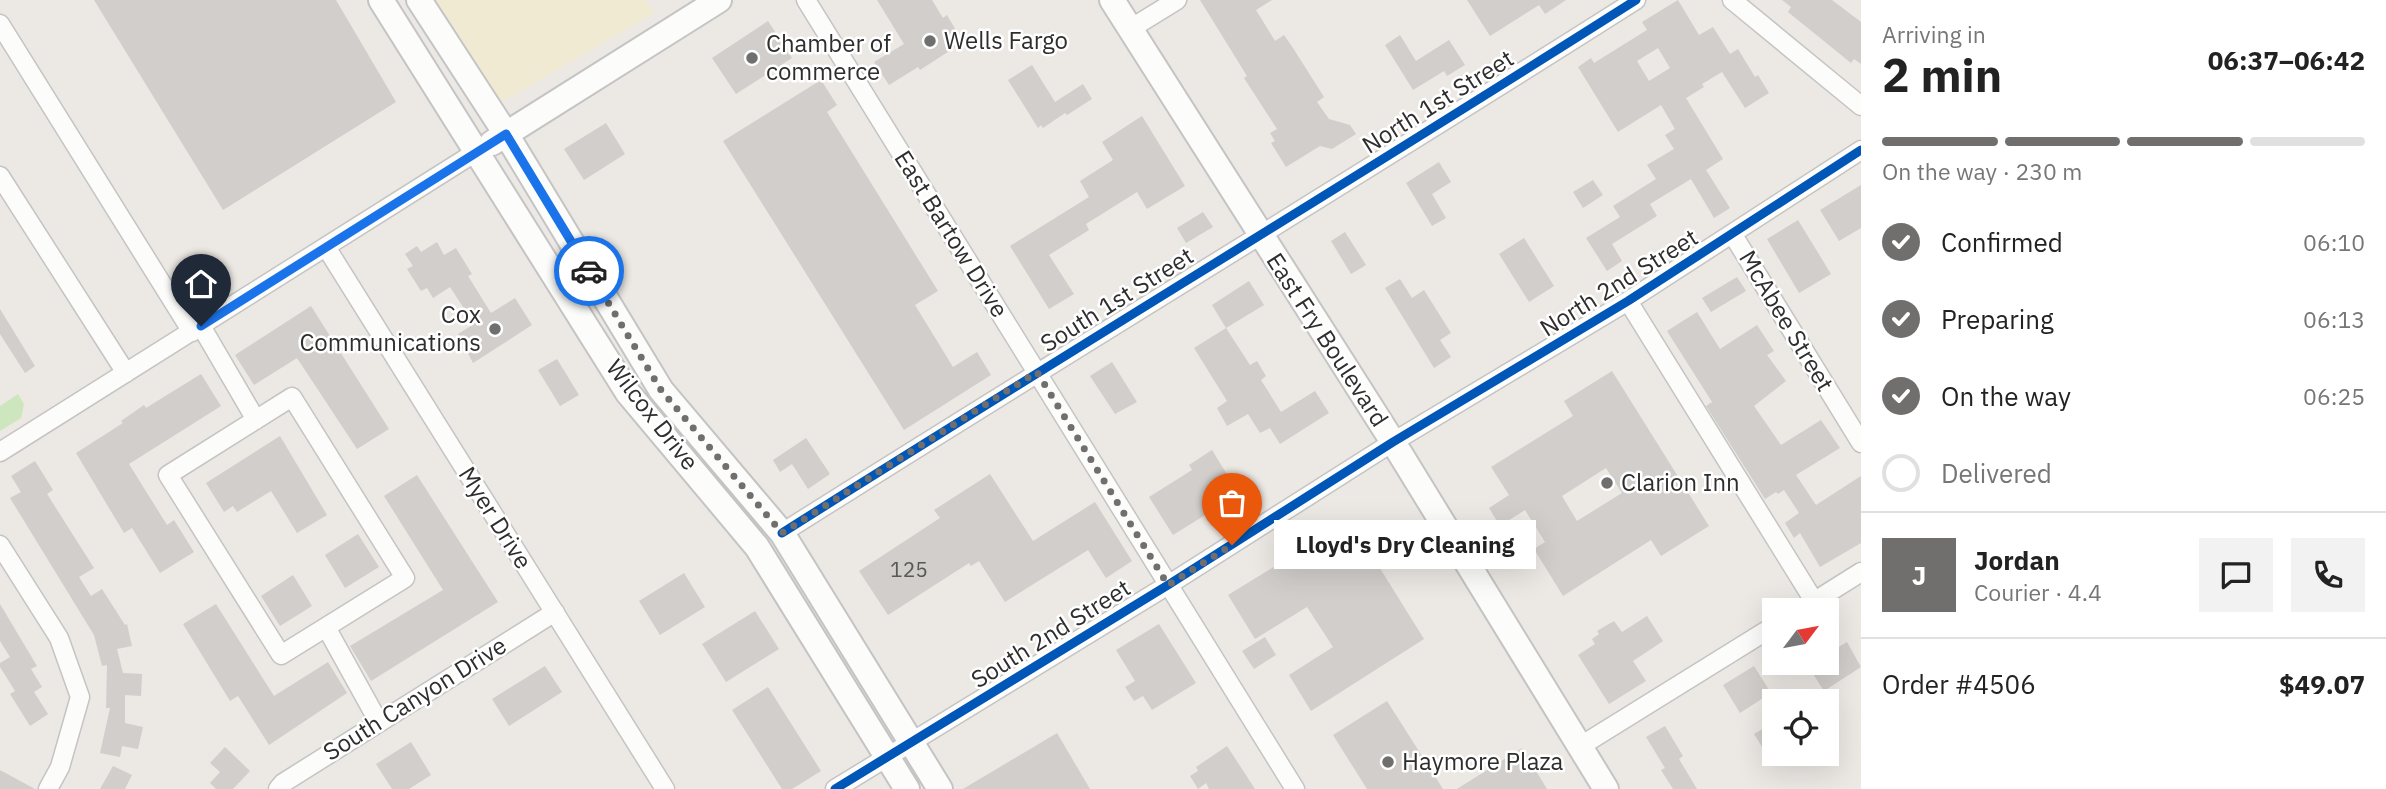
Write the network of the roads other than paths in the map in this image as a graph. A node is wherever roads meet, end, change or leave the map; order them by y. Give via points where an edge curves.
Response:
1 (382, 0) edge
2 (419, 0) edge
3 (719, 0) edge
4 (806, 0) edge
5 (1112, 0) edge
6 (1177, 0) edge
7 (1636, 0) edge
8 (1732, 0) edge
9 (0, 23) edge
10 (1130, 29) junction
11 (1861, 106) edge
12 (506, 134) junction
13 (1861, 150) edge
14 (476, 152) junction
15 (0, 176) edge
16 (1733, 234) junction
17 (1259, 235) junction
18 (326, 247) junction
19 (1628, 301) junction
20 (196, 329) junction
21 (1037, 372) junction
22 (126, 373) junction
23 (256, 420) junction
24 (1393, 442) junction
25 (1861, 443) edge
26 (0, 452) edge
27 (782, 533) junction
28 (0, 545) edge
29 (1861, 572) edge
30 (1168, 585) junction
31 (1801, 598) edge
32 (1819, 598) edge
33 (555, 612) junction
34 (326, 627) junction
35 (1762, 633) edge
36 (379, 721) junction
37 (911, 743) junction
38 (1580, 747) junction
39 (887, 757) junction
40 (48, 789) edge
41 (278, 789) edge
42 (665, 789) edge
43 (835, 789) edge
44 (907, 789) edge
45 (940, 789) edge
46 (1295, 789) edge
47 (1606, 789) edge

1 - 14 street, Wilcox Drive
2 - 12 street, Wilcox Drive
3 - 12 street
4 - 21 street, East Bartow Drive
5 - 10 street, East Fry Boulevard
6 - 10 street
7 - 17 street, North 1st Street
8 - 11 street
9 - 20 street
10 - 17 street, East Fry Boulevard
12 - 14 street
12 - 27 street, Wilcox Drive via 661,390
13 - 16 street, North 2nd Street
14 - 18 street
14 - 39 street, Wilcox Drive via 628,393 758,547
15 - 22 street
16 - 19 street, North 2nd Street
16 - 25 street, McAbee Street
17 - 21 street, South 1st Street
17 - 24 street, East Fry Boulevard
18 - 20 street
18 - 33 street, Myer Drive
19 - 24 street, North 2nd Street
19 - 31 street
20 - 22 street
20 - 23 street
21 - 27 street, South 1st Street
21 - 30 street, East Bartow Drive
22 - 26 street
23 - 34 street via 292,397 405,578
23 - 34 street via 168,475 281,655
24 - 30 street, South 2nd Street
24 - 38 street, East Fry Boulevard
27 - 37 street, Wilcox Drive
28 - 40 street via 59,638 80,697 60,767
29 - 32 street
30 - 37 street, South 2nd Street
30 - 46 street, East Bartow Drive
33 - 36 street, South Canyon Drive
33 - 42 street, Myer Drive
34 - 36 street
35 - 38 street
36 - 41 street, South Canyon Drive
37 - 39 street, South 2nd Street
37 - 45 street, Wilcox Drive
38 - 47 street, East Fry Boulevard
39 - 43 street, South 2nd Street
39 - 44 street, Wilcox Drive

